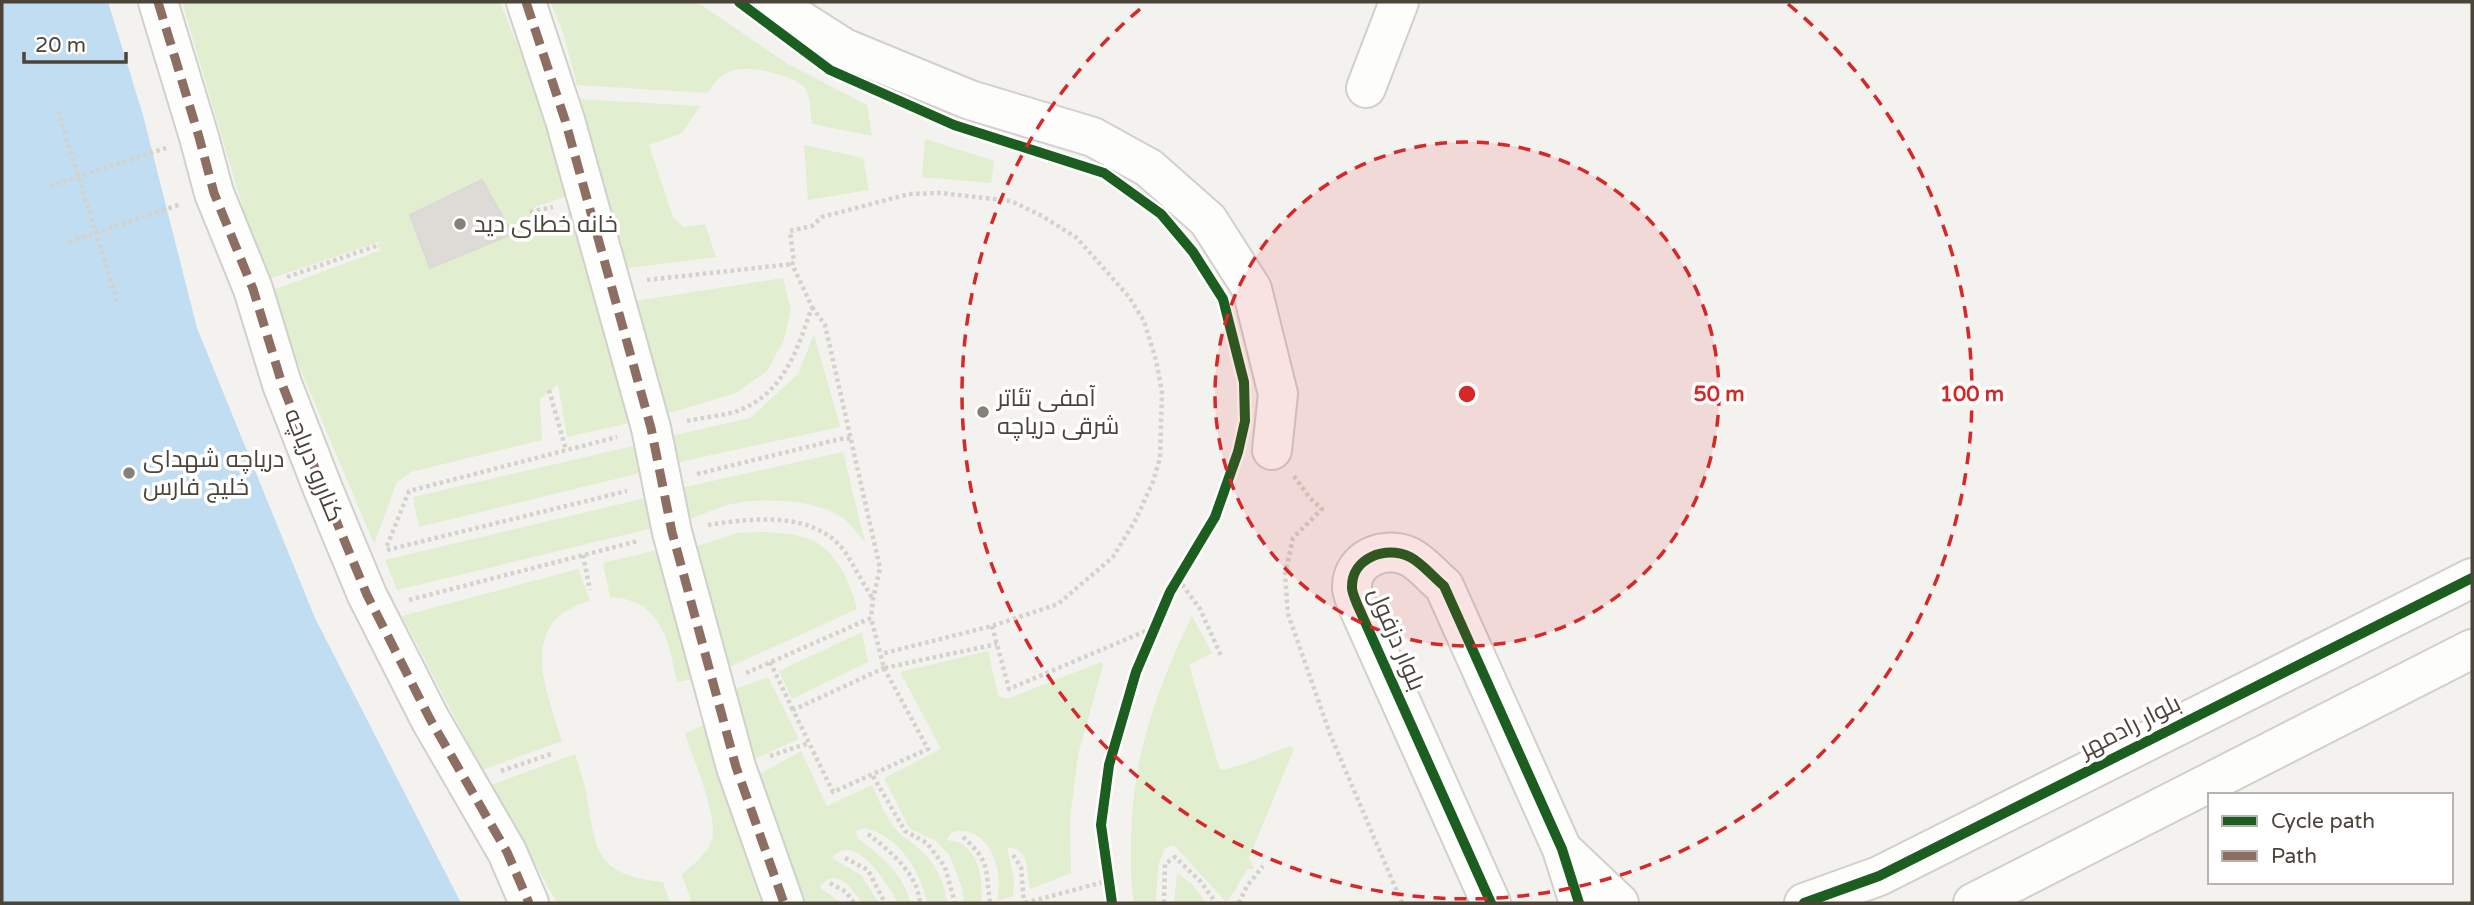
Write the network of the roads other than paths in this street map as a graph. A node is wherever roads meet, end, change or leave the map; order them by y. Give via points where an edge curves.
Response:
1 (158, 2) edge
2 (526, 2) edge
3 (772, 2) edge
4 (1399, 2) edge
5 (1366, 88) dead end
6 (1272, 450) road end
7 (2472, 578) edge
8 (2472, 649) edge
9 (1562, 849) junction
10 (529, 903) edge
11 (784, 903) edge
12 (1491, 903) edge
13 (1579, 903) edge
14 (1619, 903) edge
15 (1804, 903) edge
16 (1973, 903) edge

1 - 10 street, کناررو دریاچه via 214,193 253,289 282,384 352,558 430,719 507,852
2 - 11 street via 611,284 736,767
3 - 6 street via 844,48 970,100 1093,137 1149,167 1208,220 1252,289 1278,394
4 - 5 street
7 - 15 street, بلوار رادمهر via 1879,876
8 - 16 street
9 - 12 street, بلوار دزفول via 1444,586 1409,556 1383,552 1369,556 1352,587 1357,604
9 - 13 street, بلوار دزفول
9 - 14 street

